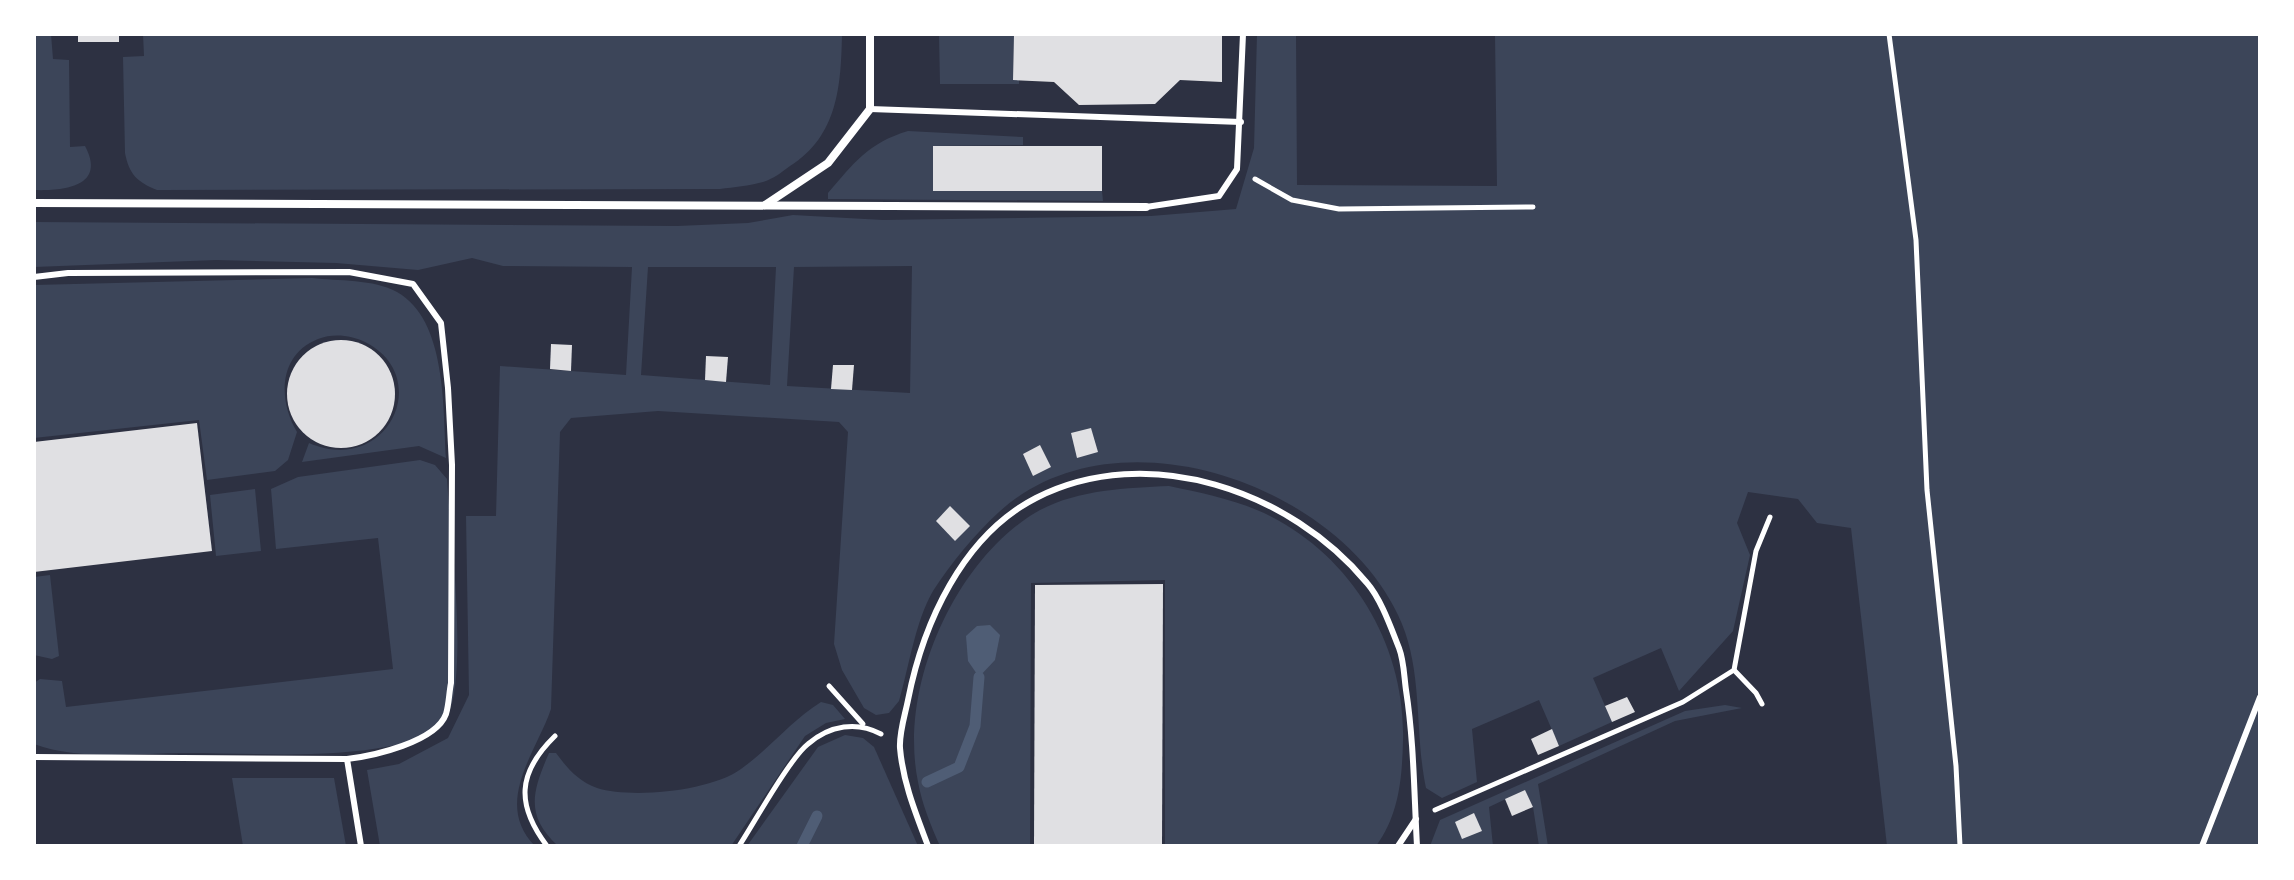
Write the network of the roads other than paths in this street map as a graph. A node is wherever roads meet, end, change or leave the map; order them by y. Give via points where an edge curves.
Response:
1 (870, 34) edge
2 (1243, 34) edge
3 (870, 109) junction
4 (1241, 122) junction
5 (34, 203) edge
6 (765, 205) junction
7 (1146, 207) joint
8 (34, 277) edge
9 (2260, 697) edge
10 (34, 757) edge
11 (347, 759) junction
12 (1416, 819) junction
13 (361, 846) edge
14 (928, 846) edge
15 (1398, 846) edge
16 (1417, 846) edge
17 (2202, 846) edge

1 - 3 street
2 - 4 lane
3 - 4 lane
3 - 6 street via 828,163
4 - 7 lane via 1237,169 1219,196
5 - 6 street
6 - 7 street
8 - 11 lane via 349,272 413,284 441,323 452,465 451,683 445,716 433,730 382,755
9 - 17 lane
10 - 11 lane
11 - 13 lane
12 - 14 lane via 1413,734 1400,651 1369,585 1317,534 1248,494 1173,475 1116,474 1078,481 1034,499 983,539 938,602 914,673 900,745 909,799
12 - 15 lane
12 - 16 lane

